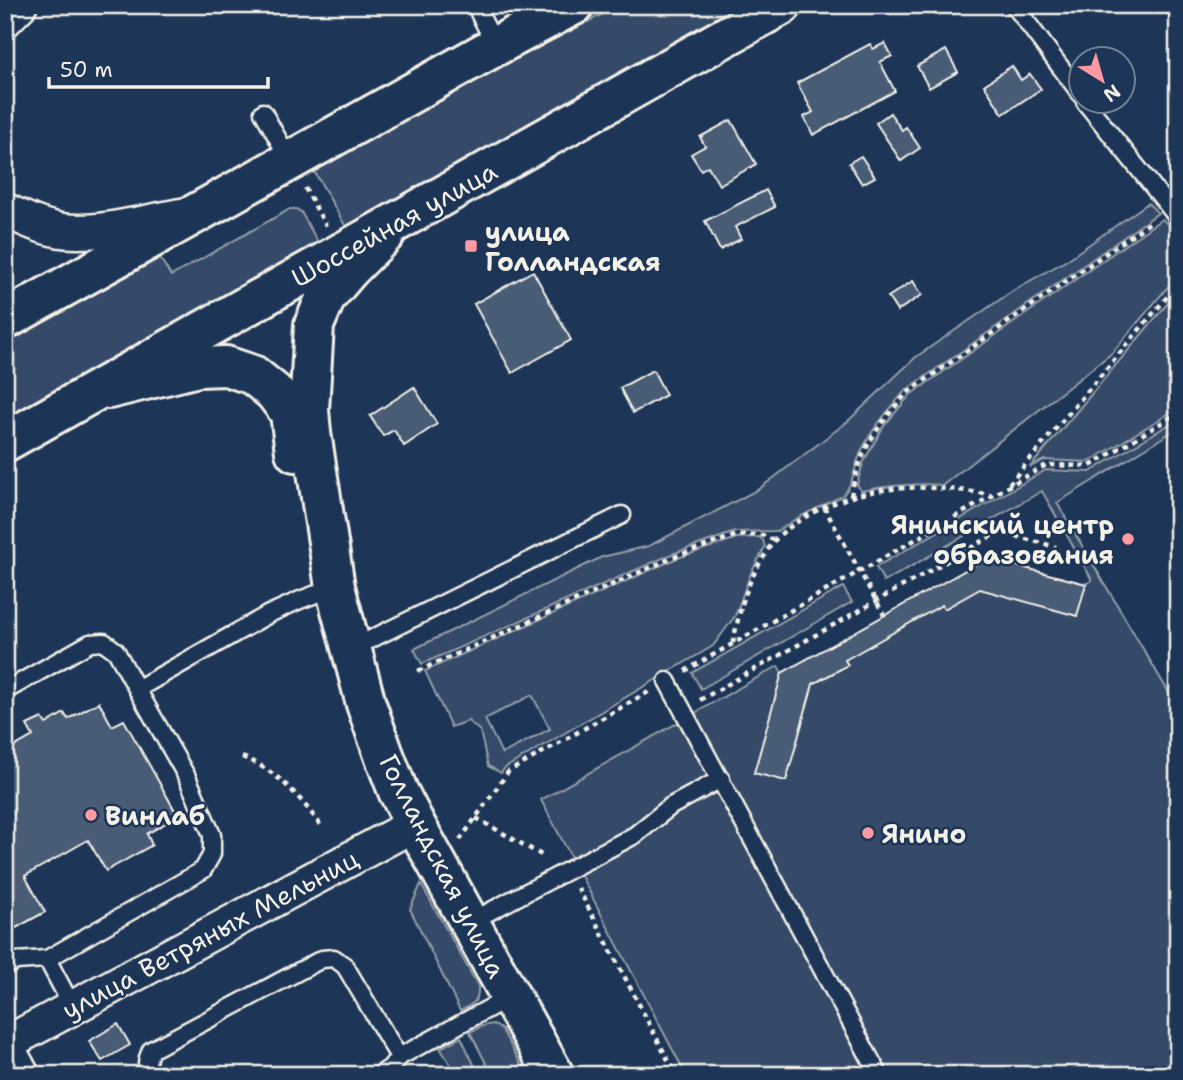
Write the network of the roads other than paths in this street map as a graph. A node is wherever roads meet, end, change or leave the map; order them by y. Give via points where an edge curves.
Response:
1 (29, 5) edge
2 (574, 5) edge
3 (782, 5) edge
4 (1014, 5) edge
5 (5, 32) edge
6 (1068, 77) edge
7 (262, 112) dead end
8 (1096, 116) edge
9 (290, 161) junction
10 (5, 210) edge
11 (197, 212) junction
12 (1174, 214) edge
13 (397, 221) junction
14 (5, 320) edge
15 (92, 393) junction
16 (5, 442) edge
17 (622, 515) dead end
18 (328, 590) junction
19 (344, 651) junction
20 (667, 681) road end
21 (137, 689) junction
22 (5, 691) edge
23 (721, 779) junction
24 (408, 827) junction
25 (463, 926) junction
26 (47, 959) junction
27 (5, 967) edge
28 (496, 1004) junction
29 (73, 1008) junction
30 (9, 1042) edge
31 (399, 1057) junction
32 (32, 1075) edge
33 (150, 1075) edge
34 (379, 1075) edge
35 (536, 1075) edge
36 (554, 1075) edge
37 (879, 1075) edge

1 - 5 lane
2 - 9 main road via 487,30
3 - 13 main road, Шоссейная улица
4 - 6 lane
7 - 9 lane
8 - 12 lane
9 - 11 main road
10 - 11 street via 65,231 96,231
11 - 14 main road
13 - 15 main road, Шоссейная улица
13 - 18 main road, Голландская улица via 326,297 314,325 309,410
15 - 16 main road, Шоссейная улица
15 - 18 main road, Голландская улица via 198,367 226,366 253,375 274,392 290,413
17 - 19 lane
18 - 19 main road, Голландская улица
18 - 21 lane via 269,614
19 - 24 main road, Голландская улица
20 - 23 lane
21 - 22 lane via 116,651 104,642 90,643
21 - 26 lane via 187,777 212,835 212,854 203,870
23 - 25 lane via 671,806 635,835
23 - 37 lane
24 - 25 main road, Голландская улица
24 - 29 street, улица Ветряных Мельниц
25 - 28 main road, Голландская улица
25 - 36 main road, Голландская улица
26 - 27 lane via 16,961
26 - 29 lane
28 - 31 lane
28 - 35 main road, Голландская улица
29 - 30 street, улица Ветряных Мельниц
30 - 32 lane
31 - 33 lane via 345,966 334,958 321,958 151,1050 147,1059
31 - 34 lane

